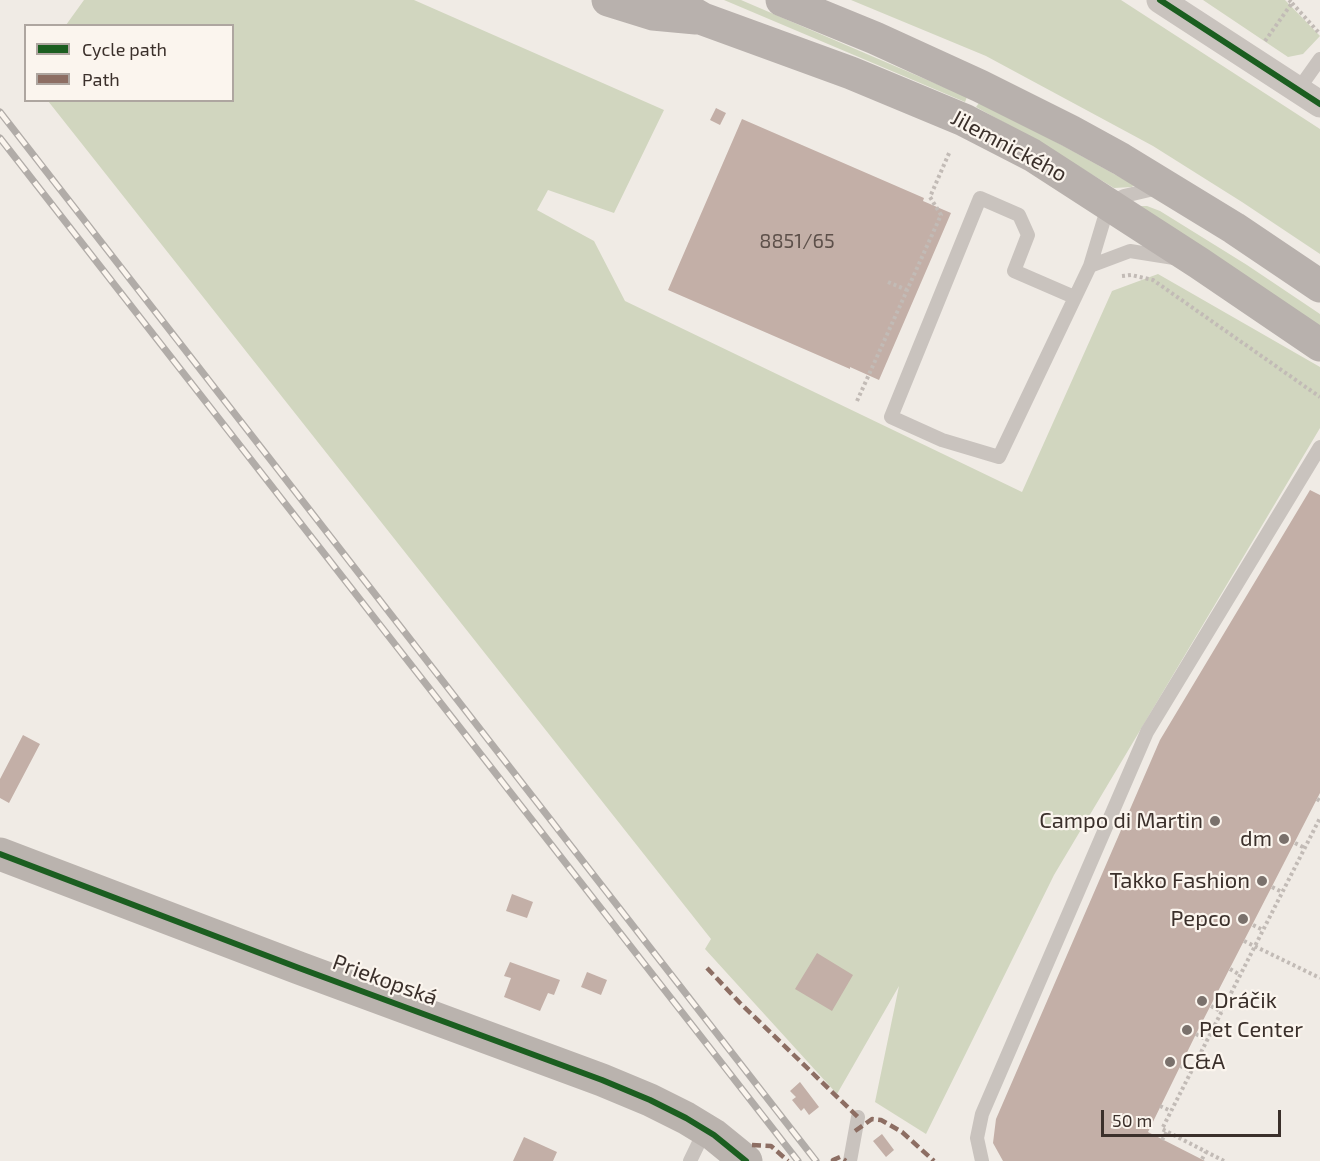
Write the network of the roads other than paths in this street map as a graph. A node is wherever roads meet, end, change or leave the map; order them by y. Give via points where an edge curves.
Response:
1 (608, 0) edge
2 (670, 0) edge
3 (782, 0) edge
4 (1160, 0) edge
5 (703, 19) junction
6 (1320, 59) edge
7 (1309, 97) edge
8 (1166, 186) junction
9 (1109, 203) junction
10 (1199, 262) junction
11 (1090, 266) junction
12 (1320, 286) edge
13 (1074, 297) junction
14 (1320, 345) edge
15 (1320, 447) edge
16 (0, 854) edge
17 (858, 1117) dead end
18 (705, 1130) junction
19 (690, 1161) edge
20 (746, 1161) edge
21 (850, 1161) edge
22 (982, 1161) edge

1 - 5 main road via 653,14
2 - 5 main road, Jilemnického
3 - 8 main road, Jilemnického via 980,86
4 - 7 street
5 - 9 main road, Jilemnického via 851,73 964,120 1032,155
6 - 7 lane
8 - 9 lane
8 - 12 main road, Jilemnického
9 - 10 main road, Jilemnického
9 - 11 lane
10 - 11 lane via 1130,251
10 - 14 main road, Jilemnického
11 - 13 lane
13 - 13 lane via 999,457 942,440 891,417 980,198 1018,215 1028,235 1014,271
15 - 22 lane via 1147,732 982,1114 976,1138
16 - 18 street, Priekopská via 602,1080
17 - 21 lane
18 - 19 lane
18 - 20 street, Priekopská

